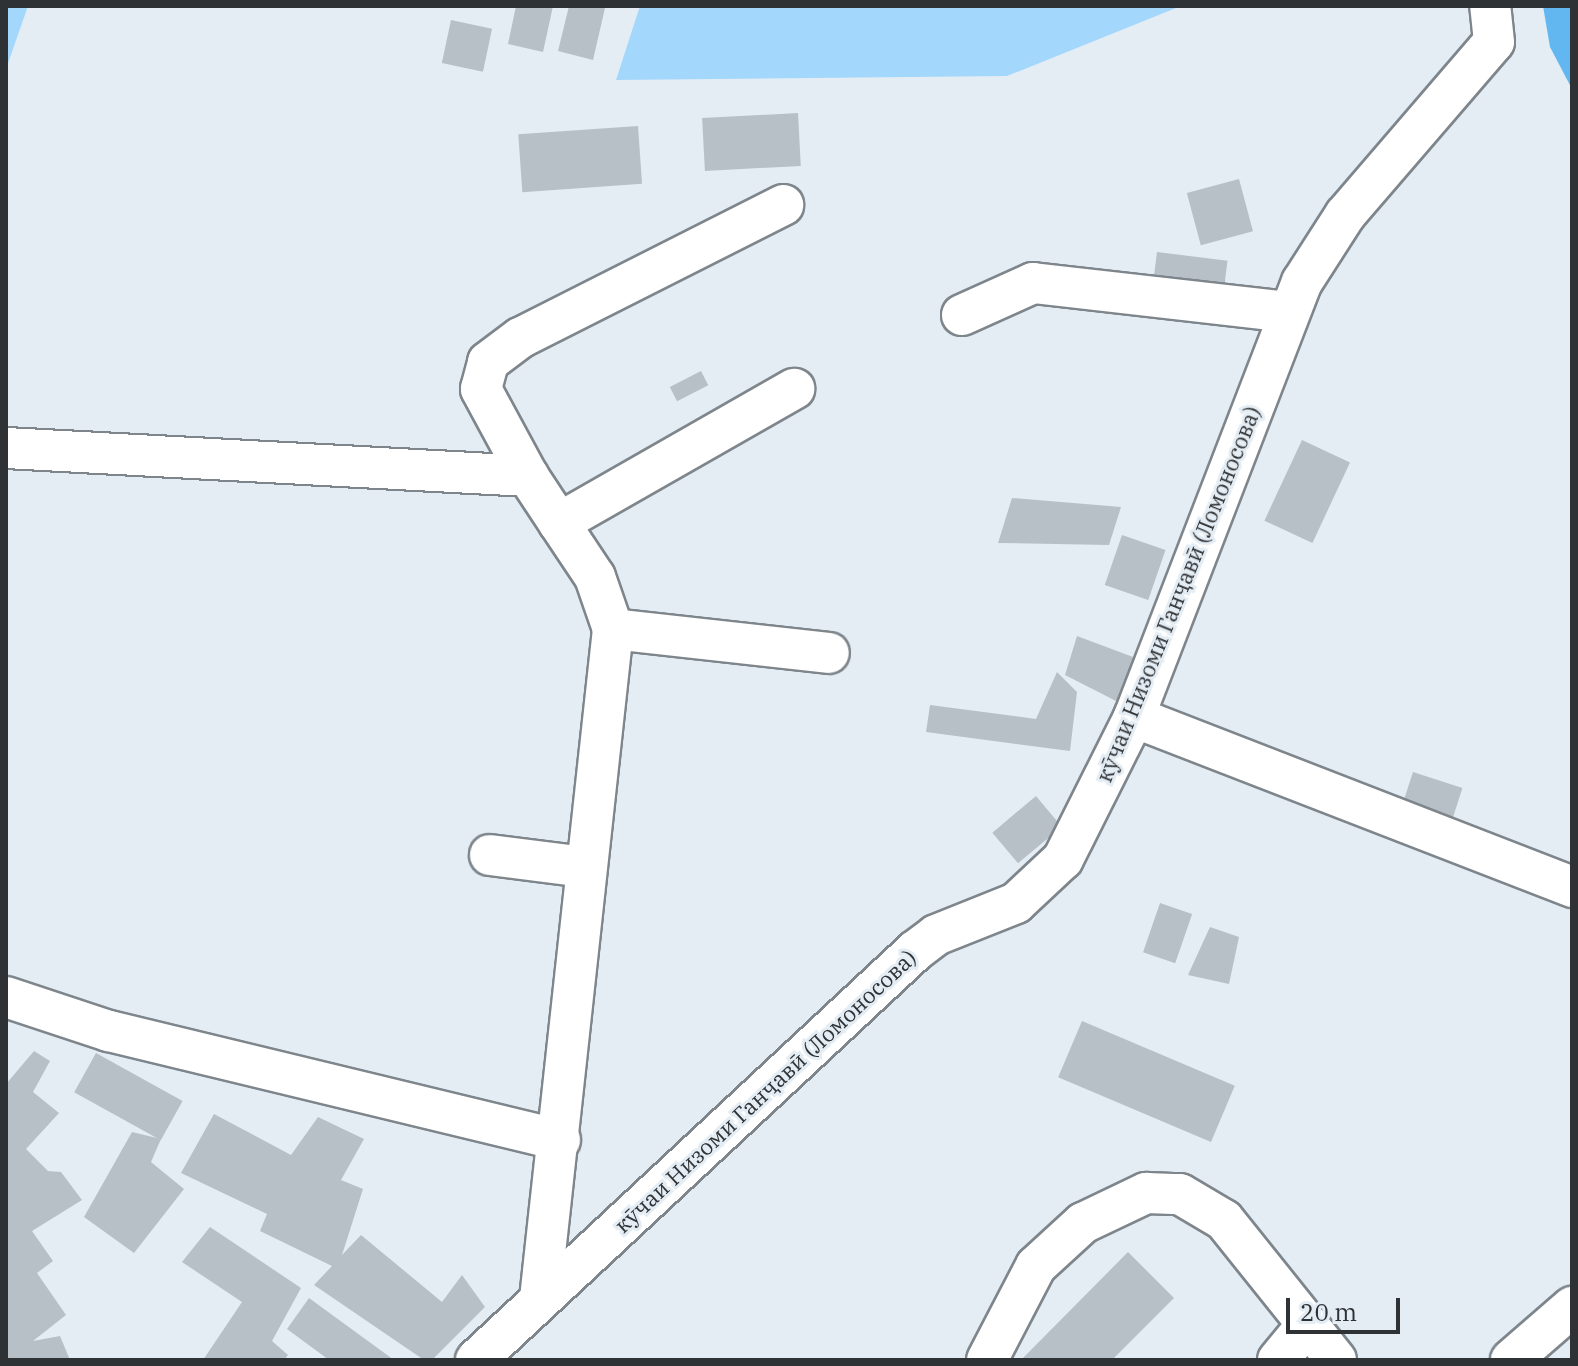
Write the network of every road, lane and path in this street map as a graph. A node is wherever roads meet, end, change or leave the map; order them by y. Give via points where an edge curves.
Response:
1 (1490, 6) edge
2 (783, 205) dead end
3 (1289, 312) junction
4 (962, 315) dead end
5 (794, 389) dead end
6 (6, 448) edge
7 (528, 476) junction
8 (559, 523) junction
9 (613, 629) junction
10 (829, 653) dead end
11 (1134, 717) junction
12 (490, 855) dead end
13 (585, 867) junction
14 (1572, 887) edge
15 (6, 997) edge
16 (560, 1140) junction
17 (540, 1299) junction
18 (1572, 1307) edge
19 (1307, 1325) junction
20 (476, 1360) edge
21 (987, 1360) edge
22 (1278, 1360) edge
23 (1336, 1360) edge
24 (1511, 1360) edge

1 - 3 street, кӯчаи Низоми Ганҷавӣ (Ломоносова) via 1494,42 1323,245
2 - 7 street via 520,338 488,362 481,389
3 - 4 street via 1033,283
3 - 11 street, кӯчаи Низоми Ганҷавӣ (Ломоносова)
5 - 8 street
6 - 7 street
7 - 8 street
8 - 9 street via 595,577
9 - 10 street
9 - 13 street
11 - 14 street
11 - 17 street, кӯчаи Низоми Ганҷавӣ (Ломоносова) via 1063,859 1036,888 1016,903 936,935 915,951
12 - 13 street
13 - 16 street
15 - 16 street via 109,1031
16 - 17 street
17 - 20 street, кӯчаи Низоми Ганҷавӣ (Ломоносова)
18 - 24 street
19 - 21 street via 1224,1220 1180,1194 1146,1193 1083,1223 1036,1266
19 - 22 street
19 - 23 street

